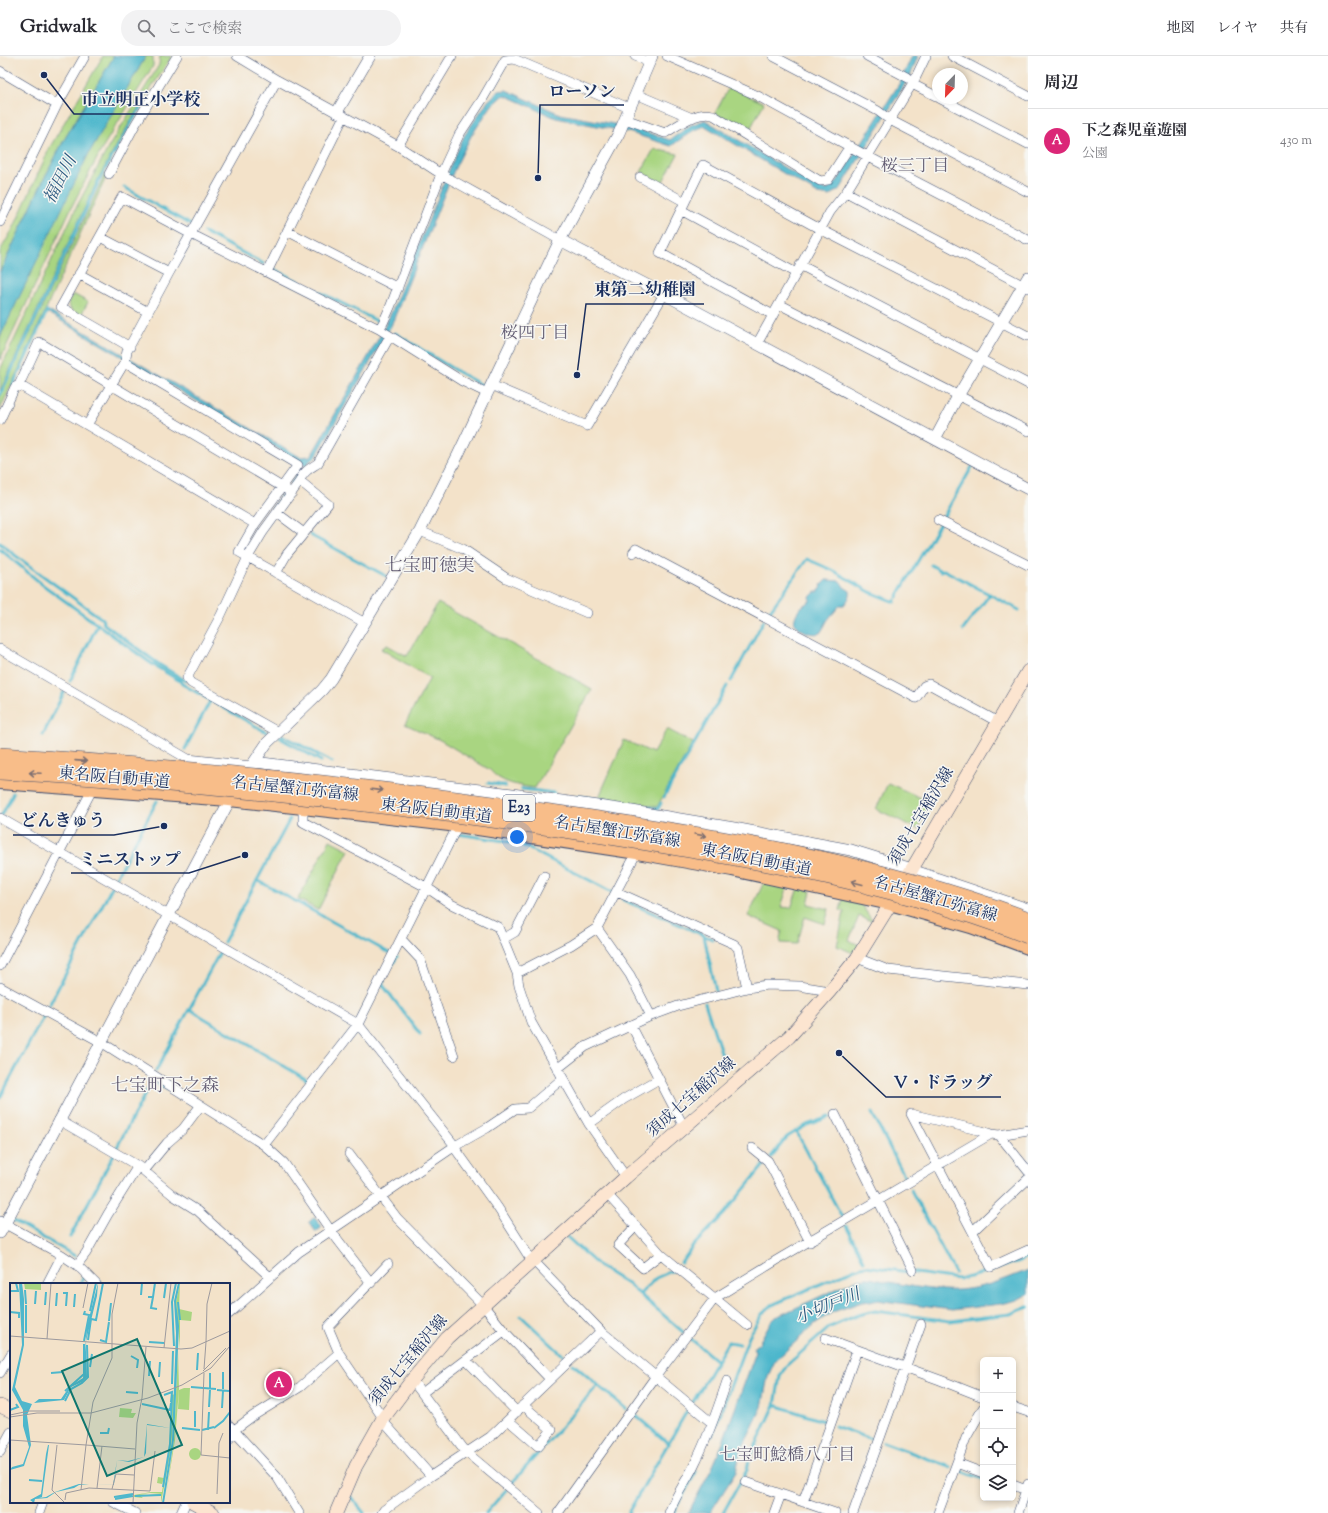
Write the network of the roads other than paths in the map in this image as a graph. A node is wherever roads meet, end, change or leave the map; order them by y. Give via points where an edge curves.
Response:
1 (86, 56) edge
2 (177, 56) edge
3 (237, 56) edge
4 (370, 56) edge
5 (452, 56) edge
6 (635, 56) edge
7 (667, 56) edge
8 (773, 56) edge
9 (867, 56) edge
10 (926, 56) edge
11 (952, 56) edge
12 (515, 57) edge
13 (650, 59) edge
14 (0, 71) edge
15 (277, 80) junction
16 (910, 80) junction
17 (636, 94) junction
18 (932, 94) edge
19 (1028, 96) edge
20 (951, 104) edge
21 (57, 105) junction
22 (629, 108) junction
23 (341, 114) junction
24 (692, 118) junction
25 (889, 119) junction
26 (622, 126) junction
27 (1028, 144) edge
28 (398, 146) junction
29 (852, 148) junction
30 (866, 155) junction
31 (109, 174) dead end
32 (441, 174) junction
33 (640, 177) dead end
34 (846, 192) junction
35 (1028, 192) edge
36 (683, 206) junction
37 (0, 222) edge
38 (820, 230) junction
39 (287, 231) junction
40 (191, 234) junction
41 (100, 237) junction
42 (560, 240) junction
43 (1028, 240) edge
44 (798, 269) junction
45 (267, 272) junction
46 (169, 273) junction
47 (79, 274) junction
48 (1026, 283) edge
49 (398, 288) junction
50 (664, 294) junction
51 (778, 304) junction
52 (148, 312) junction
53 (773, 315) junction
54 (1002, 322) junction
55 (379, 329) junction
56 (390, 336) junction
57 (1028, 336) edge
58 (757, 344) junction
59 (127, 355) junction
60 (980, 359) junction
61 (1028, 384) edge
62 (19, 385) junction
63 (111, 385) junction
64 (489, 389) junction
65 (958, 396) junction
66 (0, 420) edge
67 (87, 425) junction
68 (1028, 432) edge
69 (935, 439) junction
70 (298, 464) junction
71 (308, 469) junction
72 (300, 481) junction
73 (282, 487) junction
74 (1028, 489) edge
75 (292, 493) junction
76 (277, 513) junction
77 (938, 520) dead end
78 (255, 524) junction
79 (420, 531) junction
80 (304, 533) junction
81 (632, 553) dead end
82 (248, 557) junction
83 (1028, 565) edge
84 (276, 573) junction
85 (587, 613) dead end
86 (365, 623) junction
87 (1, 653) edge
88 (1028, 671) edge
89 (998, 722) junction
90 (278, 732) junction
91 (0, 756) edge
92 (253, 764) junction
93 (0, 771) edge
94 (0, 782) edge
95 (93, 788) junction
96 (229, 799) junction
97 (303, 807) junction
98 (0, 818) edge
99 (458, 826) junction
100 (60, 852) junction
101 (637, 852) junction
102 (912, 869) junction
103 (544, 876) dead end
104 (426, 887) junction
105 (617, 892) junction
106 (890, 904) junction
107 (1028, 908) edge
108 (168, 913) junction
109 (1028, 920) edge
110 (597, 928) junction
111 (1028, 935) edge
112 (400, 939) junction
113 (503, 939) junction
114 (1028, 947) edge
115 (856, 958) junction
116 (0, 966) edge
117 (517, 973) junction
118 (1028, 985) edge
119 (0, 987) edge
120 (747, 988) junction
121 (830, 992) junction
122 (651, 1016) junction
123 (358, 1024) junction
124 (630, 1025) junction
125 (100, 1042) junction
126 (454, 1056) dead end
127 (557, 1070) junction
128 (562, 1079) junction
129 (659, 1079) junction
130 (201, 1105) junction
131 (835, 1114) dead end
132 (59, 1120) junction
133 (589, 1124) junction
134 (684, 1127) junction
135 (1028, 1130) edge
136 (995, 1135) junction
137 (264, 1144) junction
138 (454, 1146) junction
139 (752, 1148) dead end
140 (348, 1154) dead end
141 (939, 1165) junction
142 (141, 1169) junction
143 (1028, 1171) edge
144 (626, 1176) junction
145 (1028, 1179) edge
146 (606, 1194) junction
147 (381, 1197) junction
148 (879, 1201) junction
149 (2, 1226) edge
150 (636, 1226) junction
151 (331, 1231) junction
152 (973, 1231) junction
153 (810, 1242) junction
154 (1028, 1250) edge
155 (661, 1254) junction
156 (62, 1255) junction
157 (533, 1260) junction
158 (388, 1264) dead end
159 (77, 1265) junction
160 (913, 1270) dead end
161 (270, 1277) junction
162 (48, 1283) edge
163 (95, 1283) edge
164 (371, 1283) junction
165 (715, 1298) junction
166 (482, 1305) junction
167 (230, 1313) edge
168 (921, 1324) dead end
169 (747, 1325) dead end
170 (504, 1331) junction
171 (601, 1331) junction
172 (825, 1338) dead end
173 (857, 1350) junction
174 (339, 1354) junction
175 (10, 1356) edge
176 (466, 1360) junction
177 (906, 1367) junction
178 (0, 1373) edge
179 (656, 1376) junction
180 (550, 1379) junction
181 (412, 1380) junction
182 (727, 1380) dead end
183 (422, 1393) junction
184 (980, 1396) edge
185 (0, 1406) edge
186 (520, 1408) junction
187 (1016, 1408) edge
188 (10, 1411) edge
189 (1028, 1412) edge
190 (980, 1413) edge
191 (383, 1419) junction
192 (508, 1420) junction
193 (712, 1423) junction
194 (233, 1429) edge
195 (10, 1437) edge
196 (0, 1452) edge
197 (466, 1452) junction
198 (957, 1463) junction
199 (980, 1472) edge
200 (431, 1476) junction
201 (746, 1482) dead end
202 (1016, 1485) edge
203 (1027, 1487) edge
204 (781, 1494) junction
205 (803, 1502) junction
206 (43, 1503) edge
207 (116, 1503) edge
208 (185, 1503) edge
209 (195, 1503) edge
210 (38, 1513) edge
211 (135, 1513) edge
212 (180, 1513) edge
213 (214, 1513) edge
214 (299, 1513) edge
215 (336, 1513) edge
216 (382, 1513) edge
217 (539, 1513) edge
218 (558, 1513) edge
219 (669, 1513) edge
220 (774, 1513) edge
221 (835, 1513) edge
222 (853, 1513) edge
223 (938, 1513) edge
224 (1018, 1513) edge

1 - 21 street
2 - 31 street
3 - 15 street
4 - 23 street
5 - 28 street
6 - 13 street
7 - 29 street via 756,95
8 - 25 street
9 - 16 street
10 - 16 street
11 - 19 street
12 - 22 street
12 - 32 street via 505,60 459,135
13 - 17 street
14 - 21 street
15 - 23 street
15 - 40 street
16 - 18 street
16 - 25 street
17 - 22 street
17 - 24 street
20 - 27 street
21 - 37 street
22 - 26 street
23 - 28 street
23 - 39 street
24 - 26 street via 665,134
24 - 29 street via 706,113 713,115 820,182 828,180
25 - 30 street
25 - 35 street
26 - 42 street
28 - 32 street
29 - 30 street
30 - 34 street
30 - 43 street
32 - 42 street
32 - 49 street
33 - 36 street
34 - 38 street
34 - 48 street
36 - 38 street via 703,165
36 - 44 street
36 - 53 street via 660,253
38 - 44 street
38 - 54 street
39 - 45 street
39 - 49 street
40 - 41 street via 122,197
40 - 45 street
40 - 46 street
41 - 46 street
41 - 47 street
42 - 50 street
42 - 64 street
44 - 51 street
44 - 60 street
45 - 55 street
46 - 52 street
47 - 52 street
47 - 59 street via 61,307
48 - 54 street
49 - 55 street
50 - 58 street
50 - 64 street via 588,426
51 - 53 street
51 - 65 street
52 - 59 street
53 - 58 street
54 - 57 street
54 - 60 street
55 - 56 street
56 - 64 street via 462,381
56 - 71 street via 318,464
58 - 69 street
59 - 63 street
59 - 70 street
60 - 61 street
60 - 65 street
62 - 63 street via 39,342
62 - 66 street via 15,387
62 - 67 street
63 - 67 street
63 - 73 street
64 - 79 street
65 - 68 street
65 - 69 street
67 - 78 street
69 - 74 street
70 - 71 street
70 - 73 street
71 - 72 street
72 - 75 street
72 - 80 street via 328,504
73 - 75 street
73 - 78 street
75 - 76 street
76 - 80 street
76 - 82 street
77 - 83 street
78 - 82 street via 239,552
79 - 85 street via 463,549 506,578
79 - 86 street
80 - 84 street
81 - 89 street via 636,550 916,698 924,686 930,684
82 - 84 street
82 - 90 street via 187,678 191,683
84 - 86 street
86 - 90 street via 329,682
87 - 92 street via 188,759
88 - 89 main road, 須成七宝稲沢線
89 - 102 main road, 須成七宝稲沢線
90 - 92 street
91 -> 109 highway, 東名阪自動車道 / E23, bridge via 157,767 339,785 661,829 851,866 940,891
92 - 96 street
92 - 102 street via 626,810 850,850
111 -> 93 highway, 東名阪自動車道 / E23, bridge via 978,917 847,880 766,862 652,842 439,812 248,790 79,775
94 - 95 main road, 名古屋蟹江弥富線
95 - 96 main road, 名古屋蟹江弥富線
95 - 100 street
96 - 97 main road, 名古屋蟹江弥富線
96 - 108 street
97 - 99 main road, 名古屋蟹江弥富線
97 - 104 street via 303,822
98 - 100 street
99 - 101 main road, 名古屋蟹江弥富線
99 - 104 street
100 - 108 street
100 - 116 street
101 - 105 street
101 - 106 main road, 名古屋蟹江弥富線 via 732,868
102 - 106 main road, 須成七宝稲沢線
102 - 107 street
103 - 113 street via 515,932
104 - 112 street
104 - 113 street via 451,904 498,927
105 - 110 street
105 - 120 street via 734,944 738,948
106 - 114 main road, 名古屋蟹江弥富線 via 971,926
106 - 115 main road, 須成七宝稲沢線
108 - 123 street
108 - 125 street
110 - 117 street via 571,945
110 - 122 street via 630,975
112 - 123 street
112 - 126 street via 420,959
113 - 117 street
115 - 118 street via 888,970
115 - 121 main road, 須成七宝稲沢線
117 - 127 street via 531,1022
119 - 125 street
120 - 121 street via 766,985 799,986
120 - 122 street via 678,1006
121 - 134 main road, 須成七宝稲沢線 via 789,1037
122 - 124 street
123 - 137 street
123 - 138 street
124 - 127 street via 585,1047
124 - 129 street
125 - 130 street
125 - 132 street
127 - 128 street
128 - 133 street
128 - 138 street via 528,1108 515,1109
129 - 133 street via 624,1099
129 - 134 street
130 - 137 street
130 - 142 street via 183,1129
131 - 148 street
132 - 142 street
132 - 149 street
133 - 144 street
134 - 144 main road, 須成七宝稲沢線
135 - 136 street
136 - 141 street
136 - 141 street via 911,1114
136 - 143 street
137 - 151 street via 284,1163
138 - 147 street
138 - 157 street
139 - 153 street via 768,1161
140 - 147 street
141 - 148 street
141 - 152 street
142 - 159 street via 108,1214
142 - 161 street via 174,1196 198,1211
144 - 146 main road, 須成七宝稲沢線
145 - 152 street
146 - 150 street
146 - 157 main road, 須成七宝稲沢線
147 - 151 street
147 - 166 street via 397,1218
148 - 153 street
148 - 160 street
149 - 156 street
150 - 155 street
150 - 155 street via 618,1245 643,1268
151 - 161 street via 299,1252
151 - 164 street
152 - 154 street via 991,1267
153 - 165 street
155 - 165 street
156 - 159 street
156 - 162 street
157 - 166 main road, 須成七宝稲沢線
157 - 171 street
158 - 164 street
159 - 163 street
161 - 167 street
164 - 174 street via 328,1327
165 - 169 street
165 - 179 street
166 - 170 street
166 - 181 main road, 須成七宝稲沢線 via 447,1338
168 - 177 street
170 - 176 street
170 - 180 street
171 - 179 street
171 - 180 street
172 - 173 street
173 - 177 street
173 - 205 street
174 - 191 street
174 - 194 street via 300,1387
175 - 178 street
176 - 183 street
176 - 186 street
177 - 184 street
177 - 222 street
179 - 193 street
179 - 218 street
180 - 186 street
181 - 183 street
181 - 191 main road, 須成七宝稲沢線
182 - 193 street
183 - 197 street
185 - 188 main road
186 - 192 street
186 - 192 street via 552,1430 538,1446
187 - 189 street
190 - 198 street via 966,1438
191 - 200 street
191 - 215 main road, 須成七宝稲沢線 via 356,1466
192 - 197 street via 490,1437
193 - 219 street via 697,1461
194 - 214 street via 277,1477
195 - 196 street
197 - 200 street
197 - 217 street
198 - 199 street
198 - 223 street
200 - 216 street
201 - 204 street
202 - 203 street
203 - 224 street
204 - 205 street
204 - 220 street
205 - 221 street
206 - 210 street
207 - 211 street
208 - 212 street
209 - 213 main road

